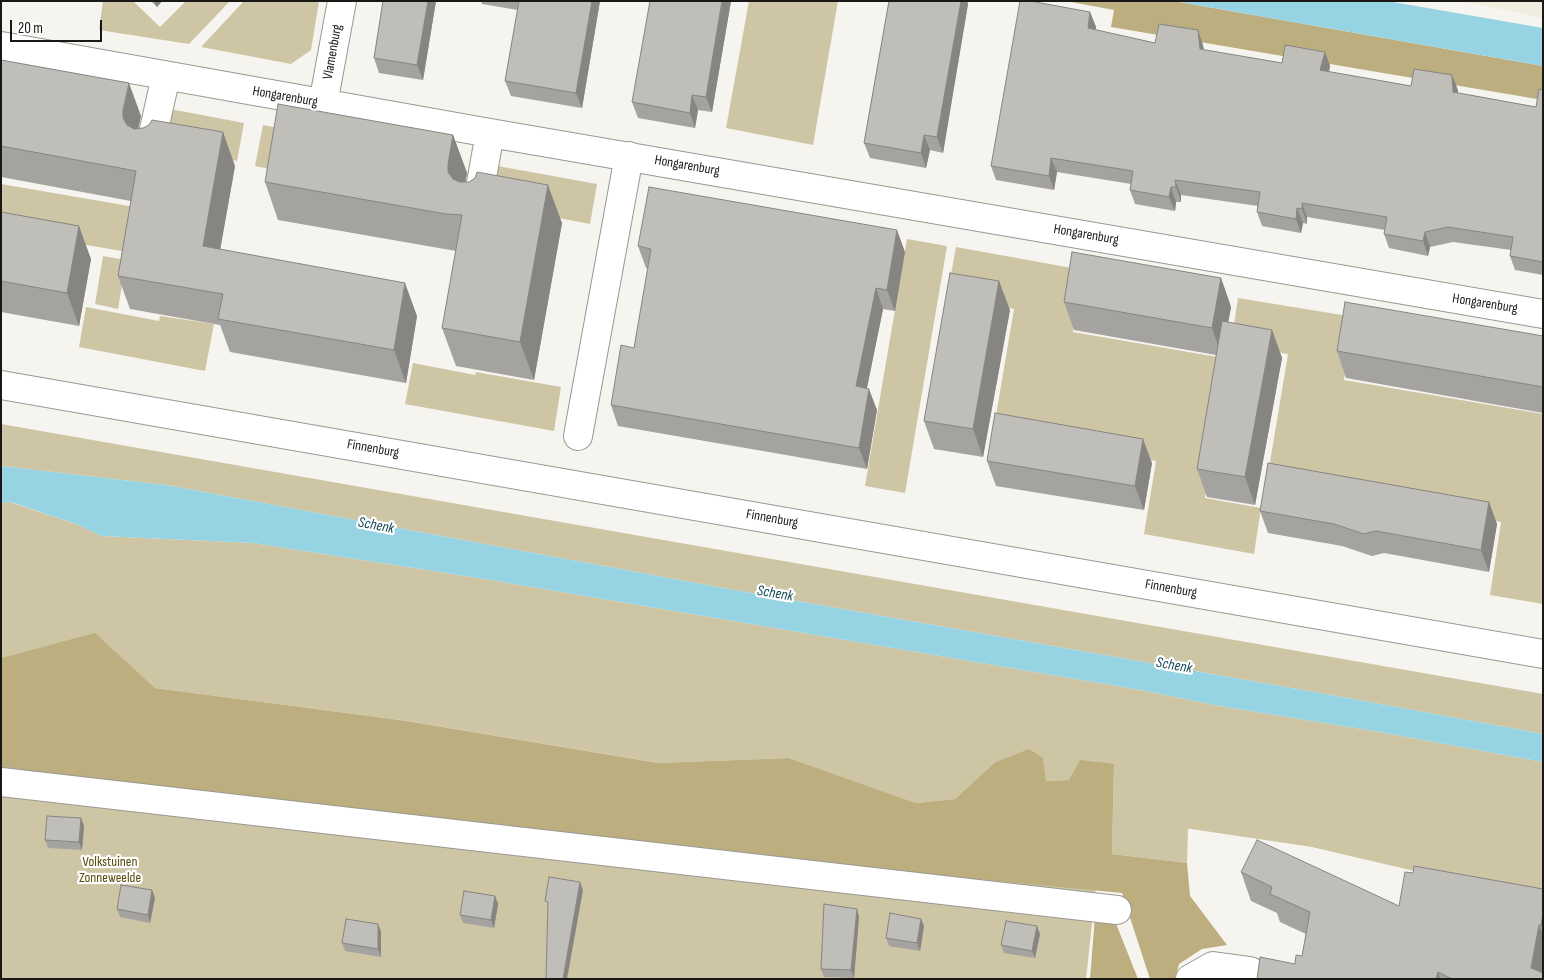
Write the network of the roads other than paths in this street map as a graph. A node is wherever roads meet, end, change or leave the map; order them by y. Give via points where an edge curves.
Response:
1 (342, 1) edge
2 (1, 46) edge
3 (166, 76) junction
4 (324, 104) junction
5 (490, 133) junction
6 (150, 146) edge
7 (629, 156) junction
8 (477, 205) edge
9 (1543, 314) edge
10 (1, 384) edge
11 (578, 436) dead end
12 (1543, 654) edge
13 (1, 782) edge
14 (1117, 910) dead end
15 (1250, 971) dead end
16 (1190, 979) edge

1 - 4 street, Vlamenburg
2 - 3 street, Hongarenburg
3 - 4 street, Hongarenburg
3 - 6 street
4 - 5 street, Hongarenburg
5 - 7 street, Hongarenburg
5 - 8 street
7 - 9 street, Hongarenburg
7 - 11 street
10 - 12 street, Finnenburg
13 - 14 street
15 - 16 street via 1213,966

